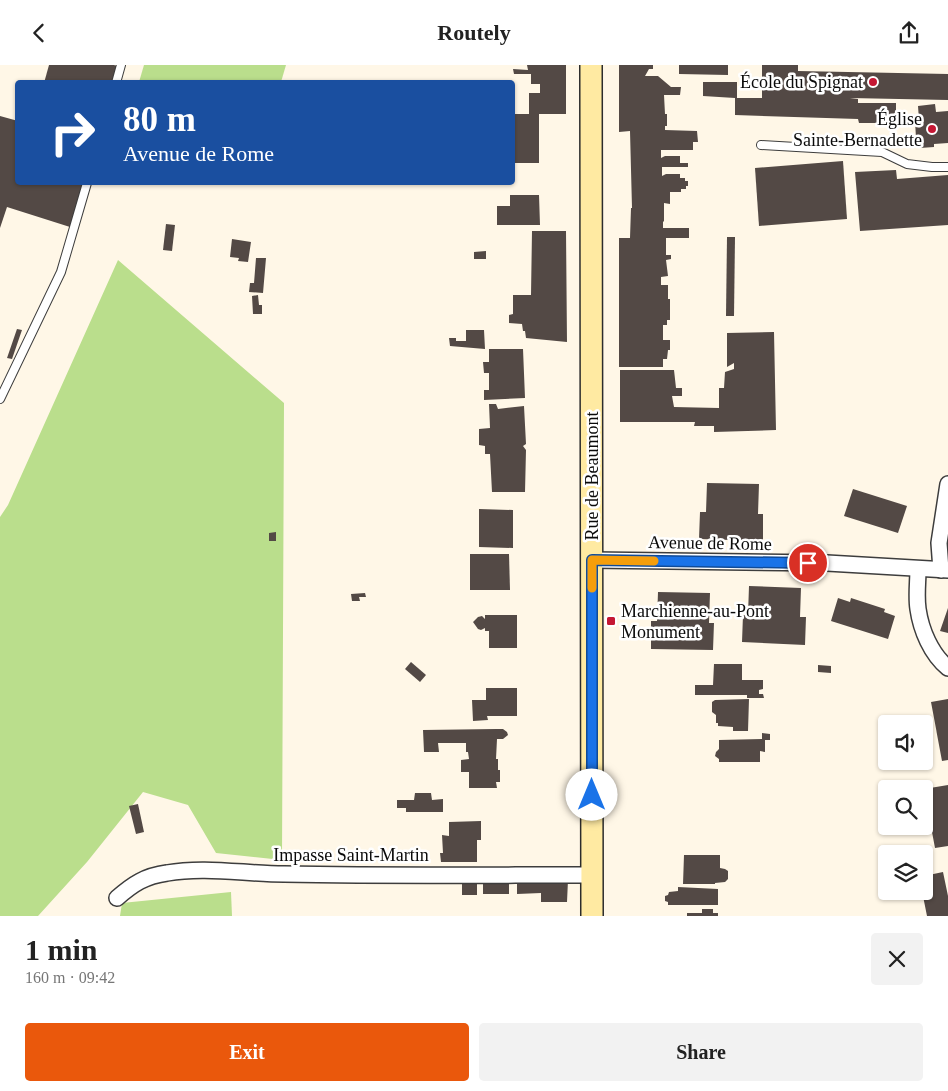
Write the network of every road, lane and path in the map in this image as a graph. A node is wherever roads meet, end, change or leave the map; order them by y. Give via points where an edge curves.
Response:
1 (122, 65) edge
2 (591, 65) edge
3 (117, 80) edge
4 (762, 145) dead end
5 (948, 167) edge
6 (86, 185) edge
7 (0, 399) edge
8 (948, 484) edge
9 (592, 560) junction
10 (918, 569) junction
11 (944, 570) edge
12 (948, 668) edge
13 (592, 875) junction
14 (117, 898) dead end
15 (592, 916) edge

1 - 3 lane
2 - 9 main road, Rue de Beaumont
4 - 5 lane via 882,152 907,164
6 - 7 lane via 61,272
8 - 11 street via 939,543
9 - 10 street, Avenue de Rome via 827,563
9 - 13 main road, Rue de Beaumont
10 - 11 street, Avenue de Rome
10 - 12 street via 918,609 925,634 938,660
13 - 14 street, Impasse Saint-Martin via 283,874 208,869 148,877 133,884
13 - 15 main road, Rue de Beaumont

